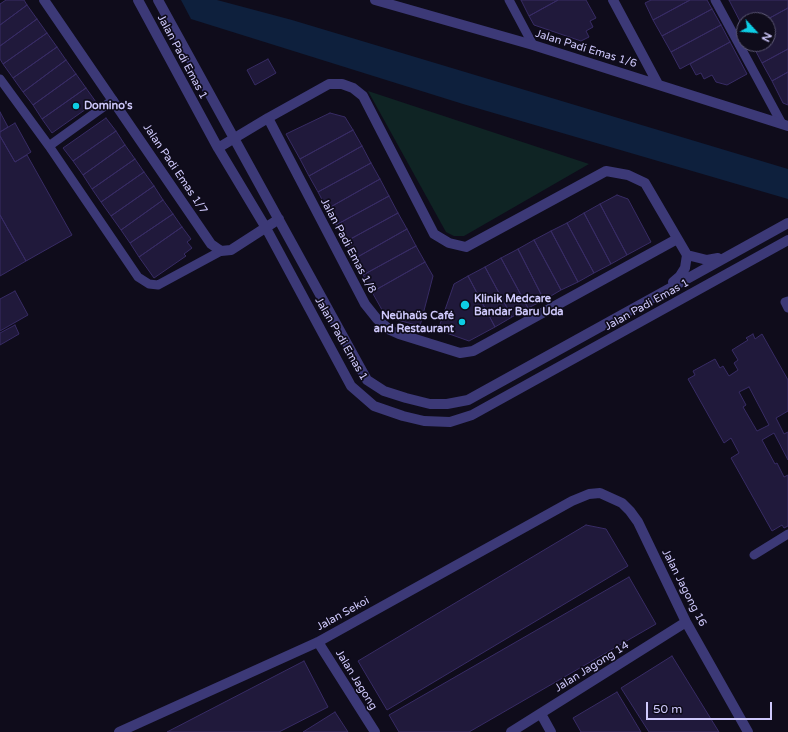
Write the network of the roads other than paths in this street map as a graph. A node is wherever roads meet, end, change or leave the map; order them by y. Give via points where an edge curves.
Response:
1 (44, 0) edge
2 (138, 0) edge
3 (158, 0) edge
4 (375, 0) edge
5 (509, 0) edge
6 (612, 0) edge
7 (715, 0) edge
8 (533, 45) junction
9 (0, 79) edge
10 (658, 84) junction
11 (112, 100) junction
12 (268, 118) junction
13 (785, 125) edge
14 (235, 138) junction
15 (49, 146) junction
16 (218, 148) junction
17 (279, 220) junction
18 (788, 222) edge
19 (266, 228) junction
20 (677, 239) junction
21 (788, 240) edge
22 (221, 251) junction
23 (687, 255) junction
24 (725, 257) junction
25 (664, 290) junction
26 (788, 301) edge
27 (788, 308) edge
28 (572, 501) joint
29 (788, 534) edge
30 (754, 555) dead end
31 (686, 622) junction
32 (318, 642) junction
33 (541, 714) junction
34 (119, 732) edge
35 (375, 732) edge
36 (511, 732) edge
37 (551, 732) edge
38 (748, 732) edge

1 - 11 street, Jalan Padi Emas 1/7
2 - 16 street, Jalan Padi Emas 1
3 - 14 street, Jalan Padi Emas 1
4 - 8 street, Jalan Padi Emas 1/6
5 - 8 lane
6 - 10 street
7 - 13 lane
8 - 10 street, Jalan Padi Emas 1/6
9 - 15 lane
10 - 13 street, Jalan Padi Emas 1/6
11 - 15 lane
11 - 22 street, Jalan Padi Emas 1/7 via 211,244
12 - 14 street
12 - 20 street via 329,84 342,84 353,88 363,96 434,234 448,243 466,247 606,171 628,175 645,182
12 - 20 street, Jalan Padi Emas 1/8 via 365,304 377,319 394,332 460,353 473,351
14 - 16 street
14 - 17 street, Jalan Padi Emas 1
15 - 22 lane via 138,278 158,286
16 - 19 street, Jalan Padi Emas 1
17 - 19 street
17 - 25 street, Jalan Padi Emas 1 via 367,380 384,391 430,404 468,400
18 - 24 street, Jalan Padi Emas 1
19 - 21 street, Jalan Padi Emas 1 via 351,386 374,406 424,421 450,422 472,415
19 - 22 street via 231,250
20 - 23 street
23 - 24 street via 706,260
23 - 25 street via 683,272
24 - 25 street, Jalan Padi Emas 1
26 - 27 lane via 785,302
28 - 31 street, Jalan Jagong 16 via 589,494 600,493 622,503 630,511 638,522
28 - 32 street, Jalan Sekoi
29 - 30 lane
31 - 33 street, Jalan Jagong 14
31 - 38 street, Jalan Jagong 16
32 - 34 street, Jalan Sekoi
32 - 35 street, Jalan Jagong
33 - 36 street, Jalan Jagong 14
33 - 37 street

